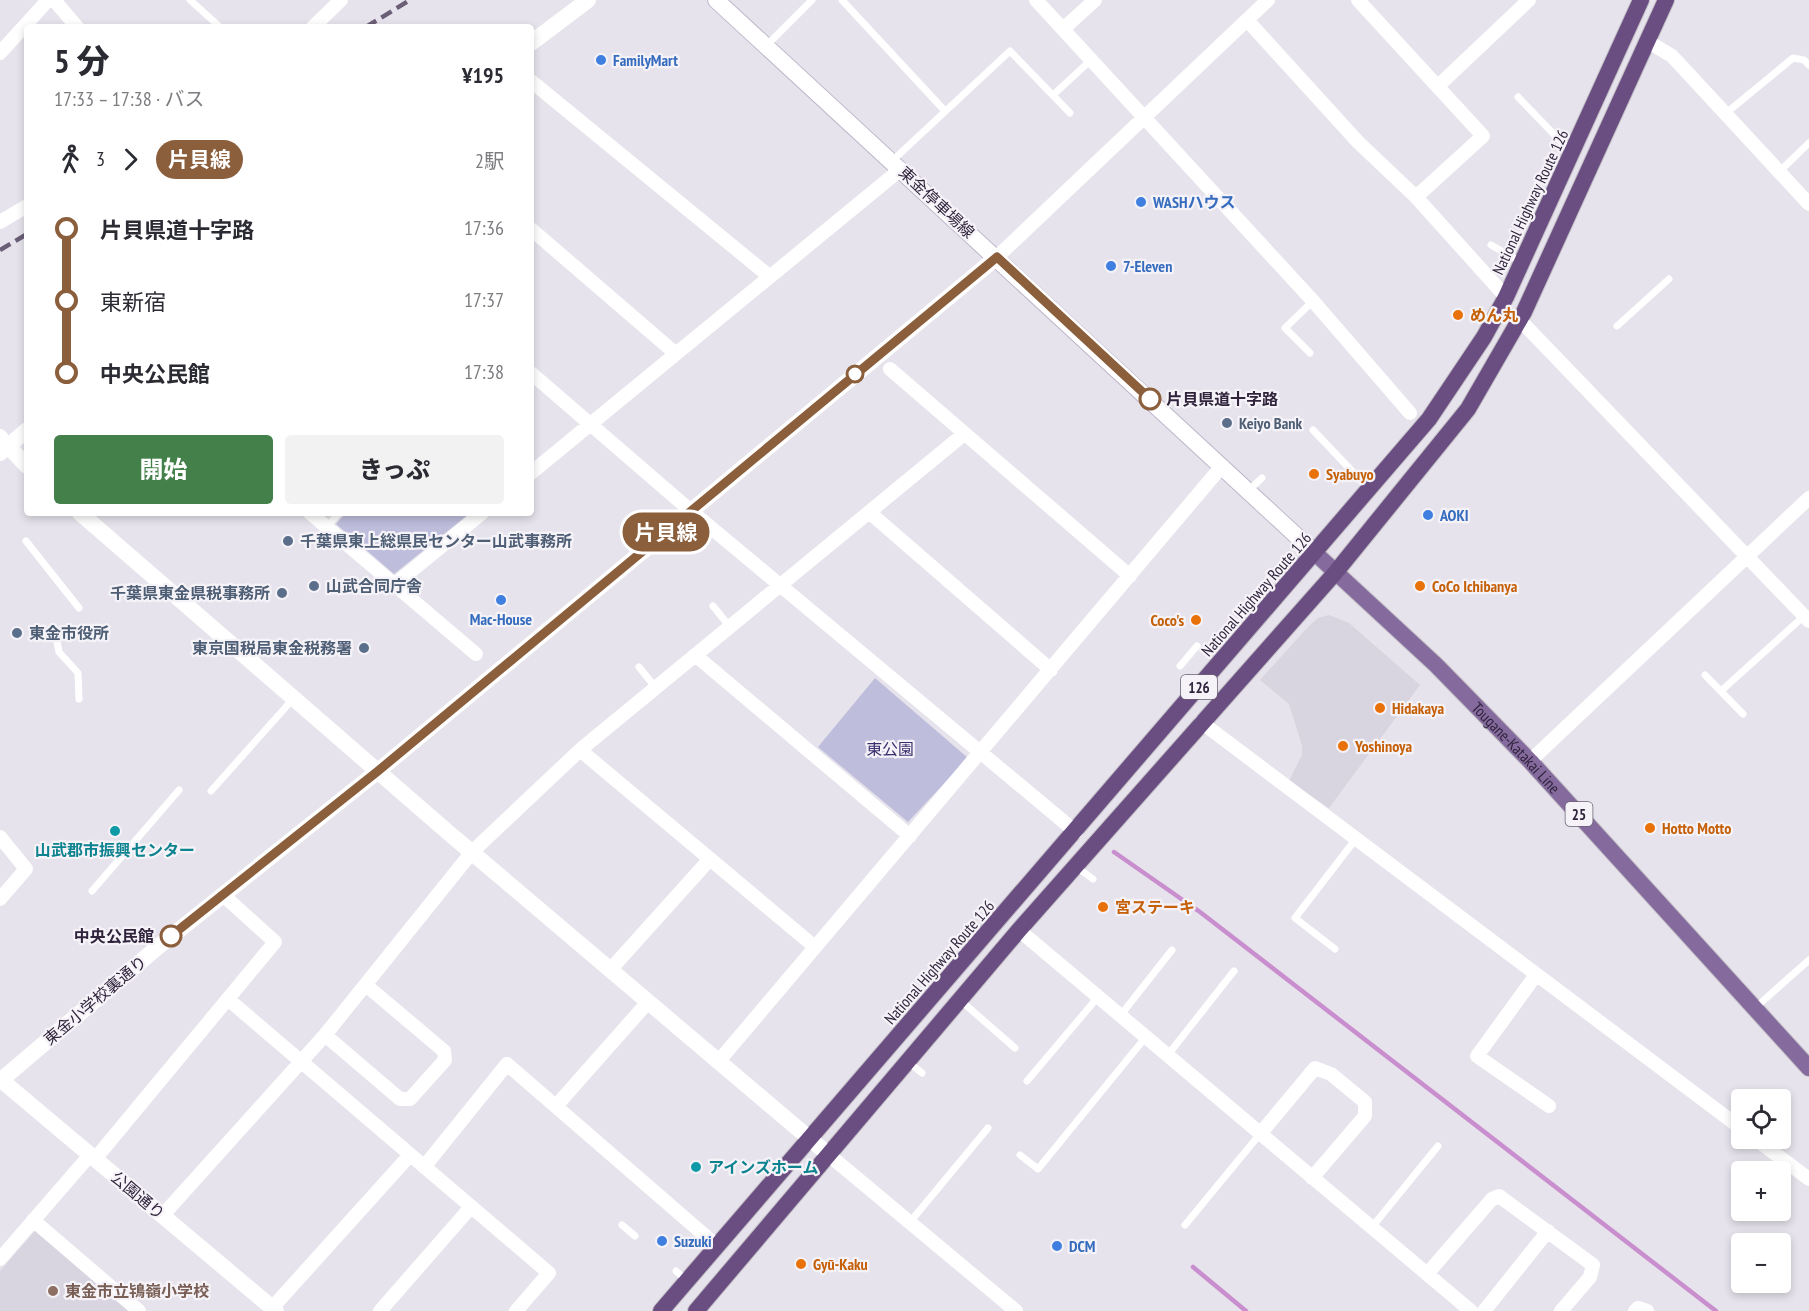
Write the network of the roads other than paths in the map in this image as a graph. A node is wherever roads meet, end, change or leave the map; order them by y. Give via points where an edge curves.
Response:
1 (48, 0) edge
2 (54, 0) edge
3 (190, 0) edge
4 (341, 0) edge
5 (588, 0) edge
6 (716, 0) edge
7 (812, 0) edge
8 (842, 0) edge
9 (1036, 0) edge
10 (1095, 0) edge
11 (1268, 0) edge
12 (1358, 0) edge
13 (1529, 0) edge
14 (1641, 0) edge
15 (1666, 0) edge
16 (1247, 20) junction
17 (26, 24) edge
18 (74, 24) edge
19 (217, 24) edge
20 (317, 24) edge
21 (24, 26) edge
22 (1063, 29) junction
23 (534, 41) edge
24 (1647, 41) junction
25 (766, 46) junction
26 (0, 53) edge
27 (1091, 60) junction
28 (1809, 65) edge
29 (534, 83) edge
30 (1438, 86) junction
31 (1053, 95) junction
32 (1518, 98) dead end
33 (945, 111) junction
34 (1070, 113) dead end
35 (1725, 114) junction
36 (1143, 116) junction
37 (1809, 143) edge
38 (1572, 153) junction
39 (896, 165) junction
40 (1779, 172) junction
41 (1416, 197) junction
42 (1809, 204) edge
43 (24, 208) edge
44 (0, 222) edge
45 (534, 232) edge
46 (1491, 245) dead end
47 (997, 257) junction
48 (1523, 263) junction
49 (1546, 265) junction
50 (769, 276) junction
51 (1669, 279) dead end
52 (1506, 297) junction
53 (1313, 301) junction
54 (1522, 316) junction
55 (1617, 326) dead end
56 (675, 353) junction
57 (1310, 353) dead end
58 (1473, 353) junction
59 (890, 369) dead end
60 (534, 375) edge
61 (1410, 413) dead end
62 (591, 422) junction
63 (1313, 430) dead end
64 (24, 432) edge
65 (964, 434) junction
66 (3, 445) edge
67 (24, 463) edge
68 (1222, 466) junction
69 (534, 470) edge
70 (1262, 478) dead end
71 (1369, 489) junction
72 (1248, 490) junction
73 (1809, 498) edge
74 (691, 511) junction
75 (869, 512) junction
76 (83, 516) edge
77 (314, 516) edge
78 (336, 516) edge
79 (478, 516) edge
80 (327, 527) junction
81 (26, 540) dead end
82 (1315, 553) junction
83 (1748, 555) junction
84 (1335, 573) junction
85 (1130, 576) junction
86 (394, 585) junction
87 (781, 585) junction
88 (713, 606) dead end
89 (79, 608) dead end
90 (1807, 619) edge
91 (730, 627) junction
92 (55, 631) dead end
93 (1197, 646) dead end
94 (476, 654) dead end
95 (695, 655) junction
96 (1180, 666) dead end
97 (639, 667) dead end
98 (1051, 670) junction
99 (1705, 675) dead end
100 (656, 688) junction
101 (1721, 691) junction
102 (79, 699) dead end
103 (293, 699) junction
104 (1743, 714) dead end
105 (1201, 722) junction
106 (580, 750) junction
107 (981, 753) junction
108 (1530, 760) junction
109 (378, 771) junction
110 (179, 790) dead end
111 (211, 791) dead end
112 (1076, 832) junction
113 (910, 836) junction
114 (0, 837) edge
115 (1355, 840) junction
116 (472, 852) junction
117 (711, 859) junction
118 (1075, 866) junction
119 (1093, 879) dead end
120 (92, 891) dead end
121 (223, 895) junction
122 (0, 899) edge
123 (1019, 930) junction
124 (815, 947) junction
125 (1335, 949) dead end
126 (1172, 950) dead end
127 (1809, 960) edge
128 (610, 970) junction
129 (1234, 971) dead end
130 (1536, 975) junction
131 (367, 986) junction
132 (1098, 997) junction
133 (229, 1000) junction
134 (960, 1000) junction
135 (648, 1002) junction
136 (1755, 1008) junction
137 (1120, 1016) junction
138 (325, 1035) junction
139 (1145, 1038) junction
140 (1015, 1048) dead end
141 (1167, 1056) junction
142 (300, 1062) junction
143 (718, 1062) junction
144 (908, 1062) junction
145 (1809, 1068) edge
146 (922, 1073) dead end
147 (0, 1080) edge
148 (1027, 1081) dead end
149 (556, 1106) junction
150 (1549, 1107) dead end
151 (1731, 1121) edge
152 (988, 1128) dead end
153 (1260, 1134) junction
154 (809, 1139) junction
155 (1438, 1146) dead end
156 (1769, 1149) edge
157 (410, 1155) junction
158 (829, 1155) junction
159 (1020, 1155) dead end
160 (92, 1157) junction
161 (424, 1167) junction
162 (1312, 1178) junction
163 (1809, 1179) edge
164 (471, 1207) junction
165 (162, 1216) junction
166 (33, 1220) junction
167 (909, 1222) junction
168 (622, 1225) dead end
169 (1185, 1225) dead end
170 (1372, 1227) junction
171 (1548, 1231) junction
172 (635, 1236) dead end
173 (717, 1246) junction
174 (0, 1259) edge
175 (1427, 1274) junction
176 (274, 1309) edge
177 (139, 1311) edge
178 (380, 1311) edge
179 (516, 1311) edge
180 (661, 1311) edge
181 (696, 1311) edge
182 (1016, 1311) edge
183 (1471, 1311) edge
184 (1484, 1311) edge
185 (1561, 1311) edge
186 (1635, 1311) edge
187 (1647, 1311) edge

1 - 17 street
2 - 18 street
3 - 19 lane
4 - 20 street
5 - 23 street
6 - 25 street, 東金停車場線
7 - 25 lane
8 - 33 lane
9 - 22 street
10 - 22 street
11 - 16 street
12 - 30 street
13 - 30 street
14 - 38 highway, National Highway Route 126 / 126
15 - 24 highway, 126
16 - 36 street
16 - 41 street via 1358,142
21 - 26 street
22 - 27 street
24 - 35 street via 1672,56
24 - 49 highway, 126
25 - 39 street, 東金停車場線
27 - 31 lane
27 - 36 street
28 - 35 lane via 1793,58
29 - 50 street
30 - 41 street via 1483,136
31 - 33 lane via 1010,51
31 - 34 lane
32 - 38 lane
33 - 39 lane
35 - 40 street
36 - 47 street
36 - 53 street
37 - 40 lane
38 - 48 highway, National Highway Route 126 / 126
39 - 47 street, 東金停車場線
39 - 50 street
40 - 42 street
41 - 52 street
43 - 44 street
45 - 56 street
46 - 48 lane
47 - 68 street, 東金停車場線
47 - 74 street, 東金小学校裏通り
48 - 52 highway, National Highway Route 126 / 126
49 - 52 highway, 126
49 - 54 highway, 126
50 - 56 street
51 - 55 lane
52 - 58 highway, National Highway Route 126 / 126
53 - 57 lane via 1285,328
53 - 61 street
54 - 58 highway, 126 via 1503,323 1491,341
54 - 83 street
54 - 84 highway, 126 via 1468,409
56 - 62 street
58 - 71 highway, National Highway Route 126 / 126 via 1429,419
59 - 65 street
60 - 62 street
62 - 69 street
62 - 74 street
63 - 71 lane
64 - 66 street
65 - 75 street
65 - 85 street
66 - 67 street
68 - 72 street, 東金停車場線
68 - 85 street
70 - 72 lane
71 - 82 highway, National Highway Route 126 / 126
72 - 82 street, 東金停車場線
73 - 83 street
74 - 87 street
74 - 109 street, 東金小学校裏通り
75 - 87 street
75 - 98 street
76 - 103 street
77 - 80 street
78 - 80 lane
79 - 86 street
80 - 86 street
81 - 89 lane
82 - 84 main road, 25
82 - 112 highway, National Highway Route 126 / 126
83 - 90 street
83 - 108 street
84 - 105 highway, 126
84 - 108 main road, Tougane-Katakai Line / 25 via 1436,665
85 - 98 street
86 - 94 street
87 - 91 street
87 - 107 street
88 - 91 lane
90 - 101 lane
91 - 95 street
92 - 102 lane via 59,652 78,673
93 - 96 lane
95 - 100 street
95 - 113 street
97 - 100 lane
98 - 107 street
99 - 101 lane
100 - 106 street
101 - 104 lane
103 - 109 street
103 - 111 lane
105 - 115 street
105 - 118 highway, 126
106 - 116 street
106 - 117 street
107 - 112 street
107 - 113 street
108 - 136 main road, Tougane-Katakai Line / 25
109 - 116 street
109 - 121 street, 東金小学校裏通り
110 - 120 lane
112 - 154 highway, National Highway Route 126 / 126
113 - 124 street
114 - 122 street via 26,869
115 - 125 lane via 1295,918
115 - 130 street
116 - 128 street
116 - 131 street
117 - 124 street
117 - 128 street
118 - 119 lane
118 - 123 highway, 126
121 - 133 street via 275,942
121 - 147 street, 東金小学校裏通り
123 - 132 street
123 - 134 highway, 126
124 - 143 street
126 - 137 lane
127 - 136 lane
128 - 135 street
129 - 141 lane
130 - 150 street via 1477,1056
130 - 151 street
131 - 138 street
131 - 138 street via 444,1051 445,1060 406,1101
132 - 137 street
132 - 148 lane
133 - 142 street
133 - 160 street
134 - 140 lane
134 - 144 highway, 126
135 - 143 street
135 - 149 street
136 - 145 main road, Tougane-Katakai Line / 25
137 - 139 street
138 - 142 street
139 - 141 street
139 - 159 lane via 1038,1169
141 - 153 street
142 - 157 street
142 - 165 street
143 - 154 street
144 - 146 lane
144 - 158 highway, 126
147 - 160 street, 公園通り
149 - 161 street via 507,1064
149 - 173 street
152 - 167 lane
153 - 162 street
153 - 162 street via 1315,1068 1331,1074 1365,1102 1365,1116
153 - 169 lane
154 - 158 street
154 - 173 highway, National Highway Route 126 / 126
155 - 170 lane
156 - 163 street
157 - 161 street
157 - 176 street
158 - 167 street
158 - 181 highway, 126
160 - 165 street, 公園通り
160 - 166 street
161 - 164 street
162 - 170 street
164 - 178 street
164 - 179 street via 549,1273
165 - 176 street, 公園通り
166 - 174 street
166 - 177 street
167 - 182 street
168 - 172 lane
170 - 175 street
171 - 175 street via 1499,1196 1492,1199
171 - 184 street
171 - 185 street via 1593,1265 1590,1277
173 - 180 highway, National Highway Route 126 / 126 via 681,1276
175 - 183 street
186 - 187 street

